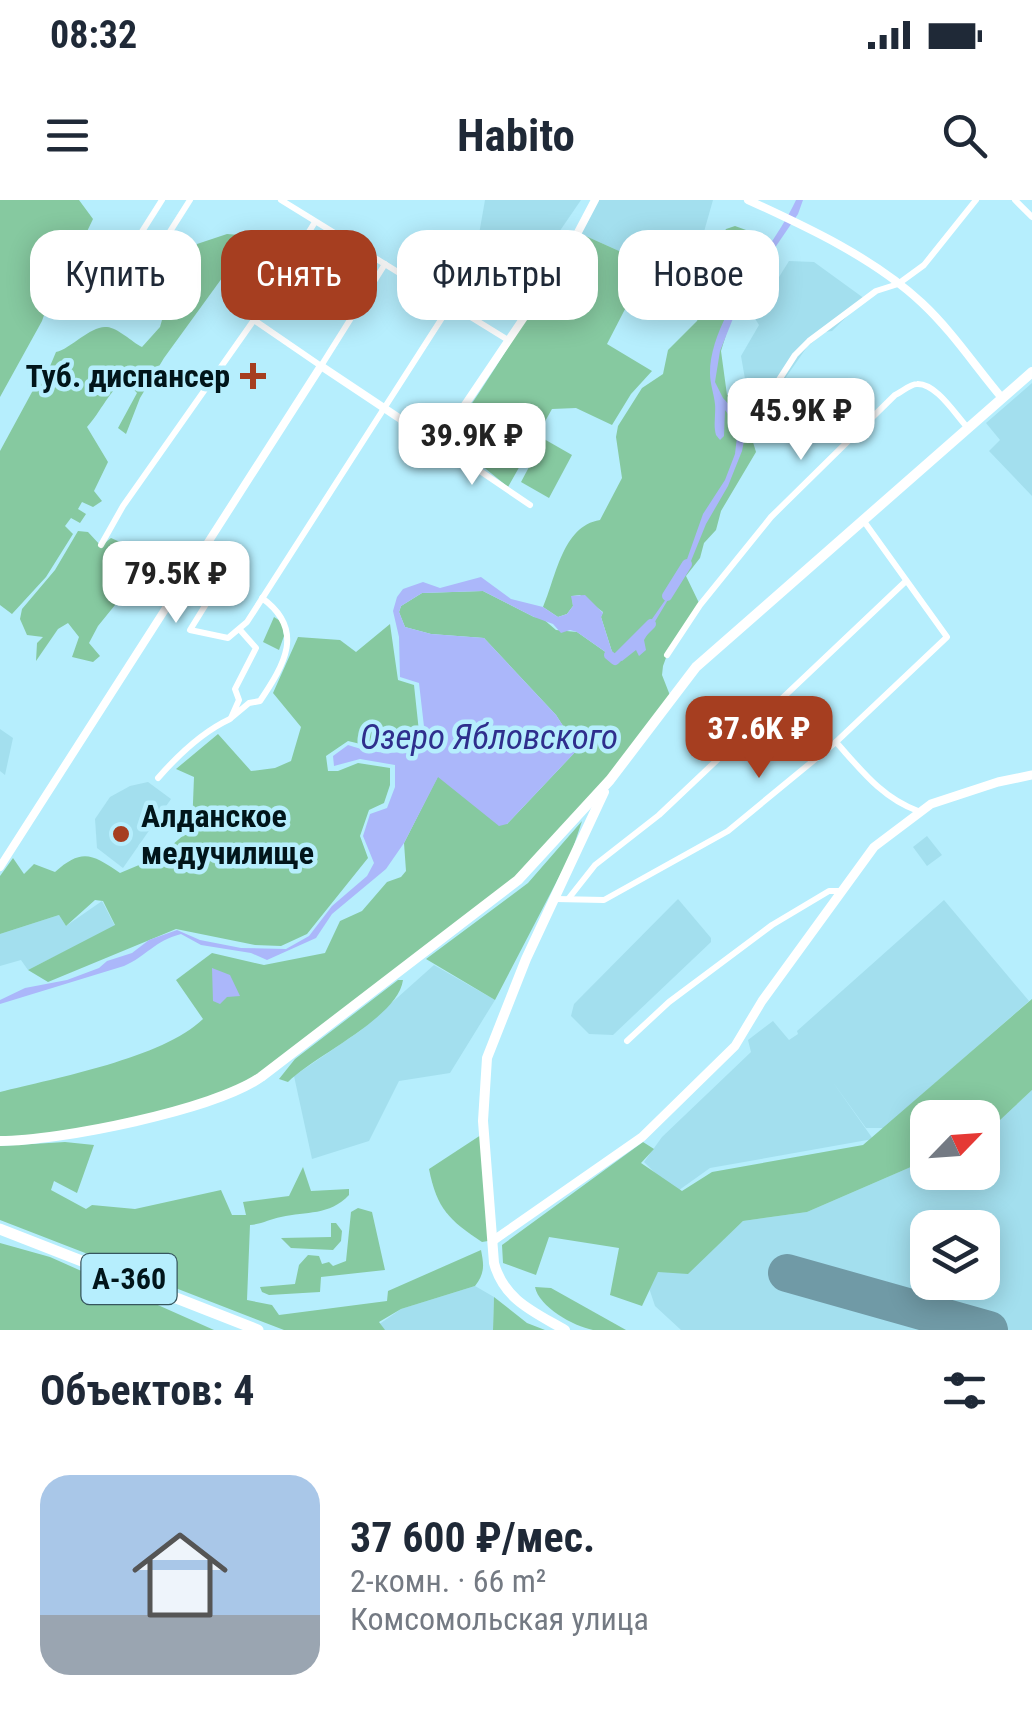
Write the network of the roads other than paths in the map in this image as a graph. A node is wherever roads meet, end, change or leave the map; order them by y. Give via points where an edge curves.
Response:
1 (162, 200) edge
2 (190, 200) edge
3 (281, 200) edge
4 (595, 200) edge
5 (748, 200) edge
6 (976, 200) edge
7 (1016, 200) edge
8 (1032, 217) edge
9 (315, 222) junction
10 (143, 230) edge
11 (171, 230) edge
12 (310, 230) edge
13 (385, 264) junction
14 (397, 271) edge
15 (898, 284) junction
16 (254, 320) joint
17 (441, 320) edge
18 (476, 320) edge
19 (508, 340) junction
20 (321, 366) junction
21 (1032, 372) edge
22 (1002, 398) junction
23 (766, 400) dead end
24 (383, 408) junction
25 (966, 427) junction
26 (442, 439) junction
27 (530, 505) dead end
28 (862, 519) junction
29 (101, 546) dead end
30 (906, 580) junction
31 (212, 596) dead end
32 (262, 598) junction
33 (240, 631) junction
34 (666, 655) dead end
35 (230, 718) junction
36 (836, 742) junction
37 (1032, 776) edge
38 (158, 778) dead end
39 (610, 780) junction
40 (918, 810) junction
41 (0, 867) edge
42 (843, 891) junction
43 (569, 898) junction
44 (555, 899) junction
45 (627, 1041) dead end
46 (0, 1141) edge
47 (0, 1229) edge
48 (494, 1240) junction
49 (258, 1330) edge
50 (565, 1330) edge

1 - 10 street
2 - 11 street
3 - 9 street
4 - 19 street
5 - 15 street
6 - 15 street via 933,256
7 - 8 street
9 - 12 street
9 - 13 street
13 - 14 street
13 - 20 street
15 - 22 street via 945,327
15 - 23 street via 876,291 809,341
16 - 20 street
16 - 29 street
17 - 24 street
18 - 19 street
19 - 26 street
20 - 24 street
20 - 41 street
21 - 22 main road
22 - 25 main road
24 - 26 street
24 - 32 street
25 - 28 main road
25 - 34 street via 922,384 896,396 771,517
26 - 27 street
28 - 30 street
28 - 39 main road via 696,667
30 - 36 street via 947,637
30 - 43 street via 659,815 595,865
31 - 33 street via 190,630 228,638
32 - 33 street
32 - 35 street via 288,631 285,660 260,701
33 - 35 street via 256,648 234,689 239,700
35 - 38 street
36 - 40 street via 884,794
36 - 43 street via 728,831 604,900
37 - 40 main road
39 - 44 main road
39 - 46 main road via 518,880 246,1087 101,1128
40 - 42 main road via 874,847
42 - 45 street via 829,891 772,925
42 - 48 main road via 735,1046 667,1116
43 - 44 street
44 - 48 main road via 487,1058 483,1121
47 - 49 highway, А-360
48 - 50 main road via 500,1283 520,1305

